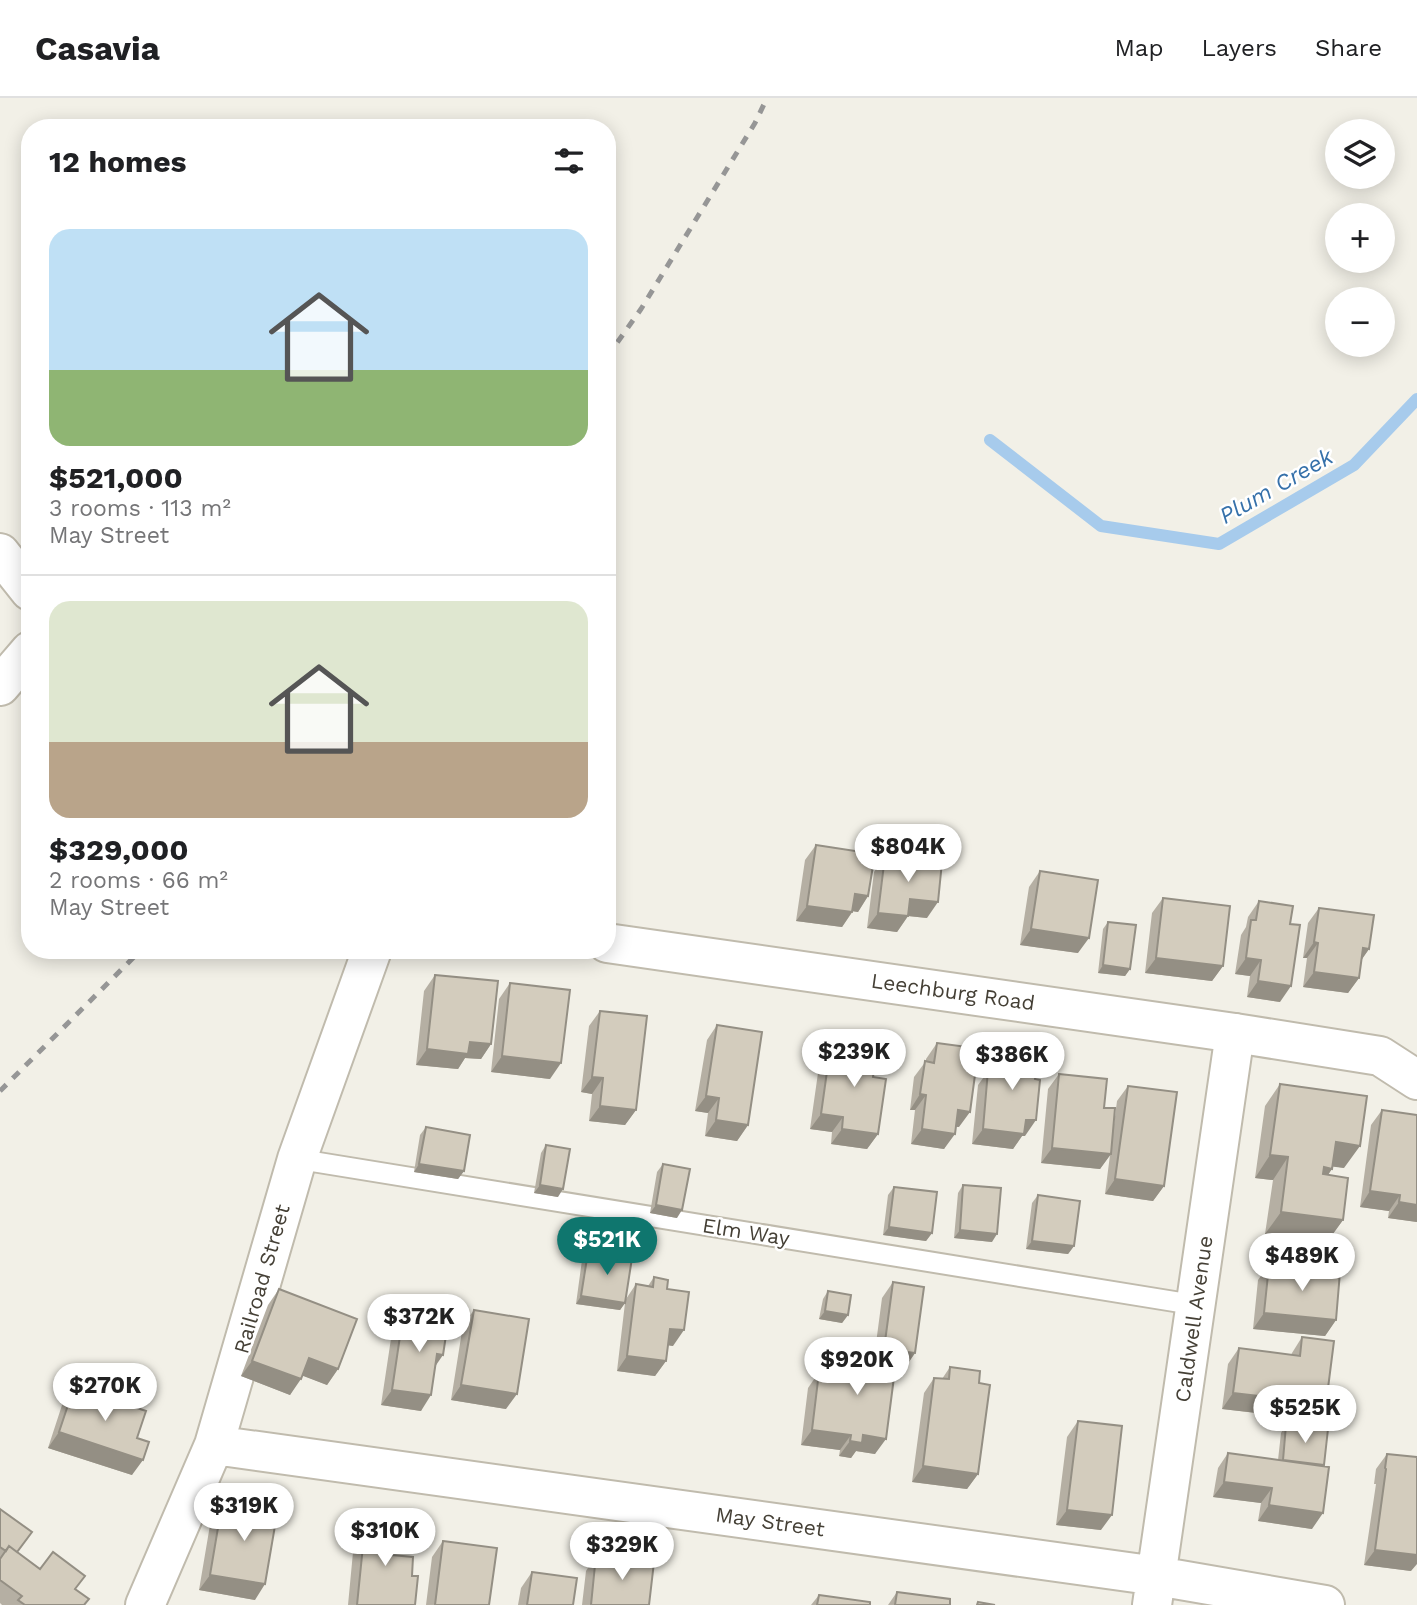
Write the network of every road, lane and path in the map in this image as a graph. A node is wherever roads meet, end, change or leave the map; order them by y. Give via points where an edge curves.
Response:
1 (0, 553) edge
2 (21, 580) edge
3 (21, 662) edge
4 (0, 686) edge
5 (616, 944) edge
6 (369, 959) edge
7 (1235, 1033) junction
8 (1417, 1080) edge
9 (297, 1159) junction
10 (1196, 1305) junction
11 (214, 1445) junction
12 (1154, 1590) edge
13 (145, 1605) edge
14 (1325, 1605) edge

1 - 2 street
3 - 4 street
5 - 7 street, Leechburg Road
6 - 9 street, Railroad Street
7 - 8 street, Leechburg Road via 1380,1056
7 - 10 street, Caldwell Avenue
9 - 10 lane, Elm Way
9 - 11 street, Railroad Street
10 - 12 street, Caldwell Avenue
11 - 12 street, May Street
11 - 13 street, Railroad Street
12 - 14 street, May Street

